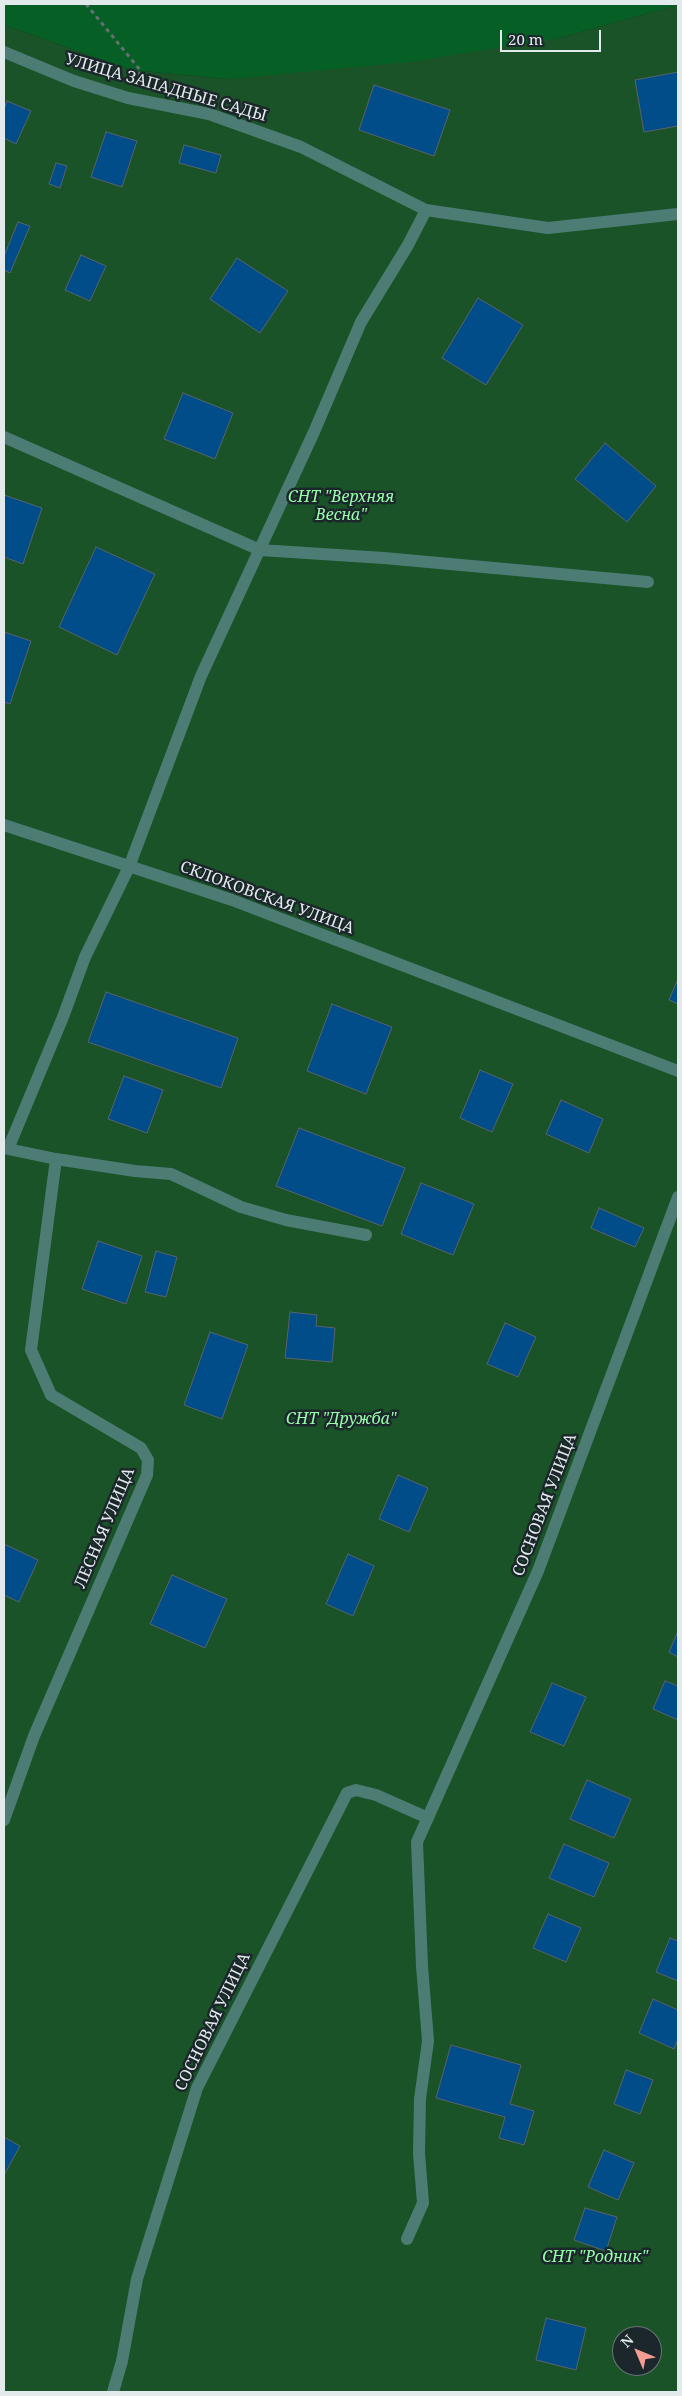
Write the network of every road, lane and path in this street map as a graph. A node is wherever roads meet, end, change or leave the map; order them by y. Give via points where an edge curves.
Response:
1 (86, 4) edge
2 (4, 52) edge
3 (141, 70) dead end
4 (426, 210) junction
5 (678, 214) edge
6 (4, 437) edge
7 (260, 550) junction
8 (648, 582) dead end
9 (4, 825) edge
10 (129, 867) junction
11 (678, 1071) edge
12 (6, 1150) edge
13 (56, 1158) junction
14 (678, 1197) edge
15 (366, 1235) dead end
16 (428, 1818) junction
17 (4, 1820) edge
18 (407, 2239) dead end
19 (113, 2392) edge

1 - 3 path
2 - 4 street, УЛИЦА ЗАПАДНЫЕ САДЫ via 83,84 128,98 209,114 301,147
4 - 5 street, УЛИЦА ЗАПАДНЫЕ САДЫ via 548,228
4 - 7 street via 361,322
6 - 7 street
7 - 8 street
7 - 10 street via 201,676
9 - 10 street, СКЛОКОВСКАЯ УЛИЦА
10 - 11 street, СКЛОКОВСКАЯ УЛИЦА via 232,900
10 - 12 street via 85,957
12 - 13 street
13 - 15 street via 171,1174 240,1206 286,1220
13 - 17 street, ЛЕСНАЯ УЛИЦА via 31,1350 51,1395 140,1448 148,1460 147,1475 34,1736
14 - 16 street, СОСНОВАЯ УЛИЦА via 538,1571
16 - 18 street, СОСНОВАЯ УЛИЦА via 417,1842 428,2040 420,2099 419,2153 423,2203
16 - 19 street, СОСНОВАЯ УЛИЦА via 376,1795 356,1790 347,1793 197,2088 137,2280

